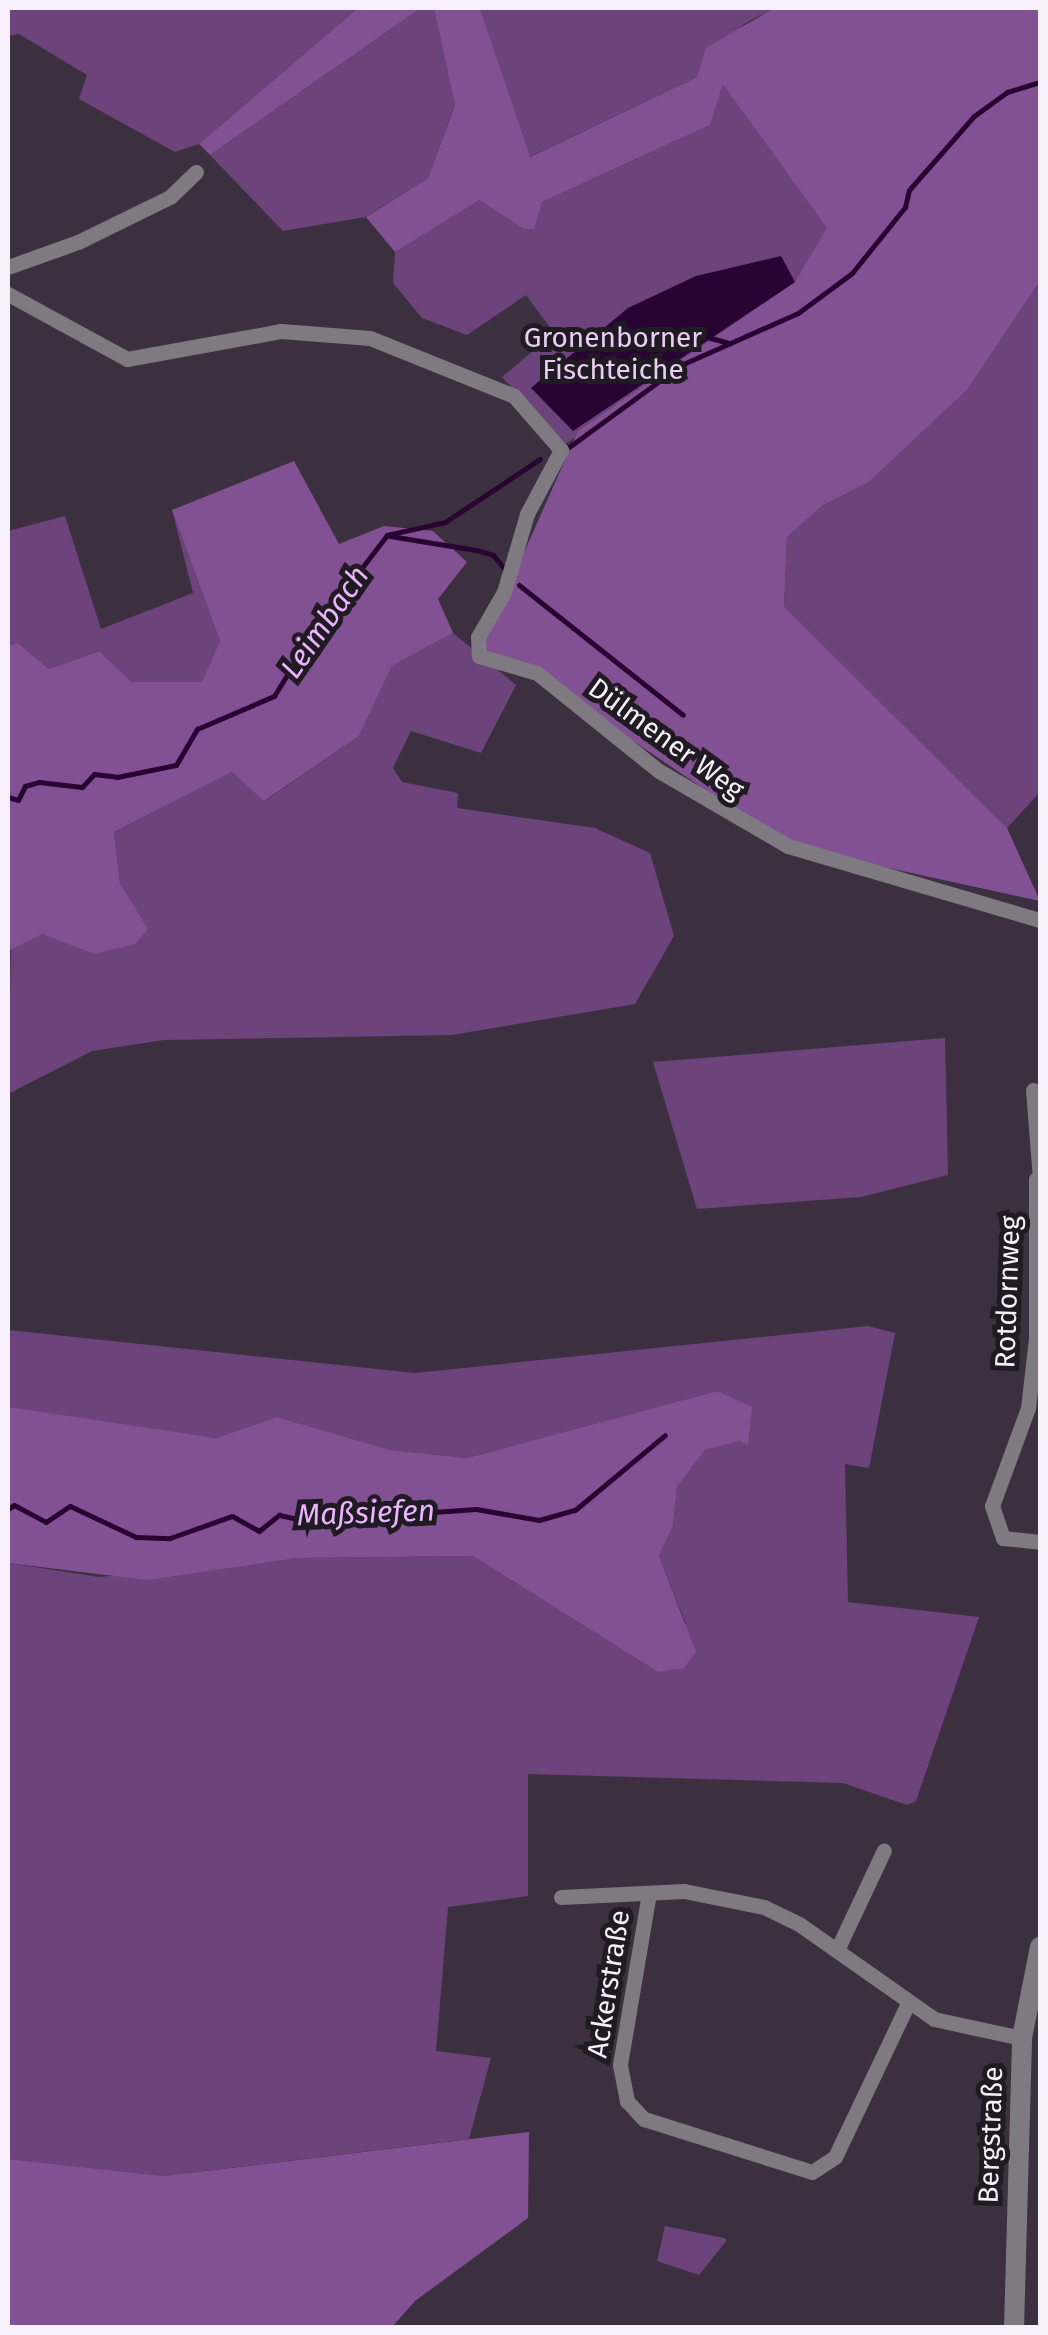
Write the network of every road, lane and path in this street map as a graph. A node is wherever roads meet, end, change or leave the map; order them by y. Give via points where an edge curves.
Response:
1 (196, 172) dead end
2 (8, 267) edge
3 (8, 294) edge
4 (1040, 920) edge
5 (1033, 1090) dead end
6 (1038, 1179) edge
7 (1040, 1542) edge
8 (884, 1850) dead end
9 (649, 1893) junction
10 (561, 1896) dead end
11 (1040, 1947) edge
12 (837, 1950) junction
13 (908, 2003) junction
14 (1022, 2038) junction
15 (1014, 2328) edge

1 - 2 street via 159,203
3 - 4 street, Dülmener Weg via 127,360 281,331 370,338 514,396 558,454 527,514 504,592 478,638 478,656 536,673 659,770 788,846
5 - 6 street
6 - 7 street, Rotdornweg via 1028,1408 992,1506 1003,1538
8 - 12 street
9 - 10 street
9 - 12 street via 719,1895 764,1906
9 - 13 street, Ackerstraße via 620,2065 627,2101 644,2118 797,2171 825,2166
11 - 14 street, Bergstraße
12 - 13 street
13 - 14 street via 962,2028
14 - 15 street, Bergstraße

